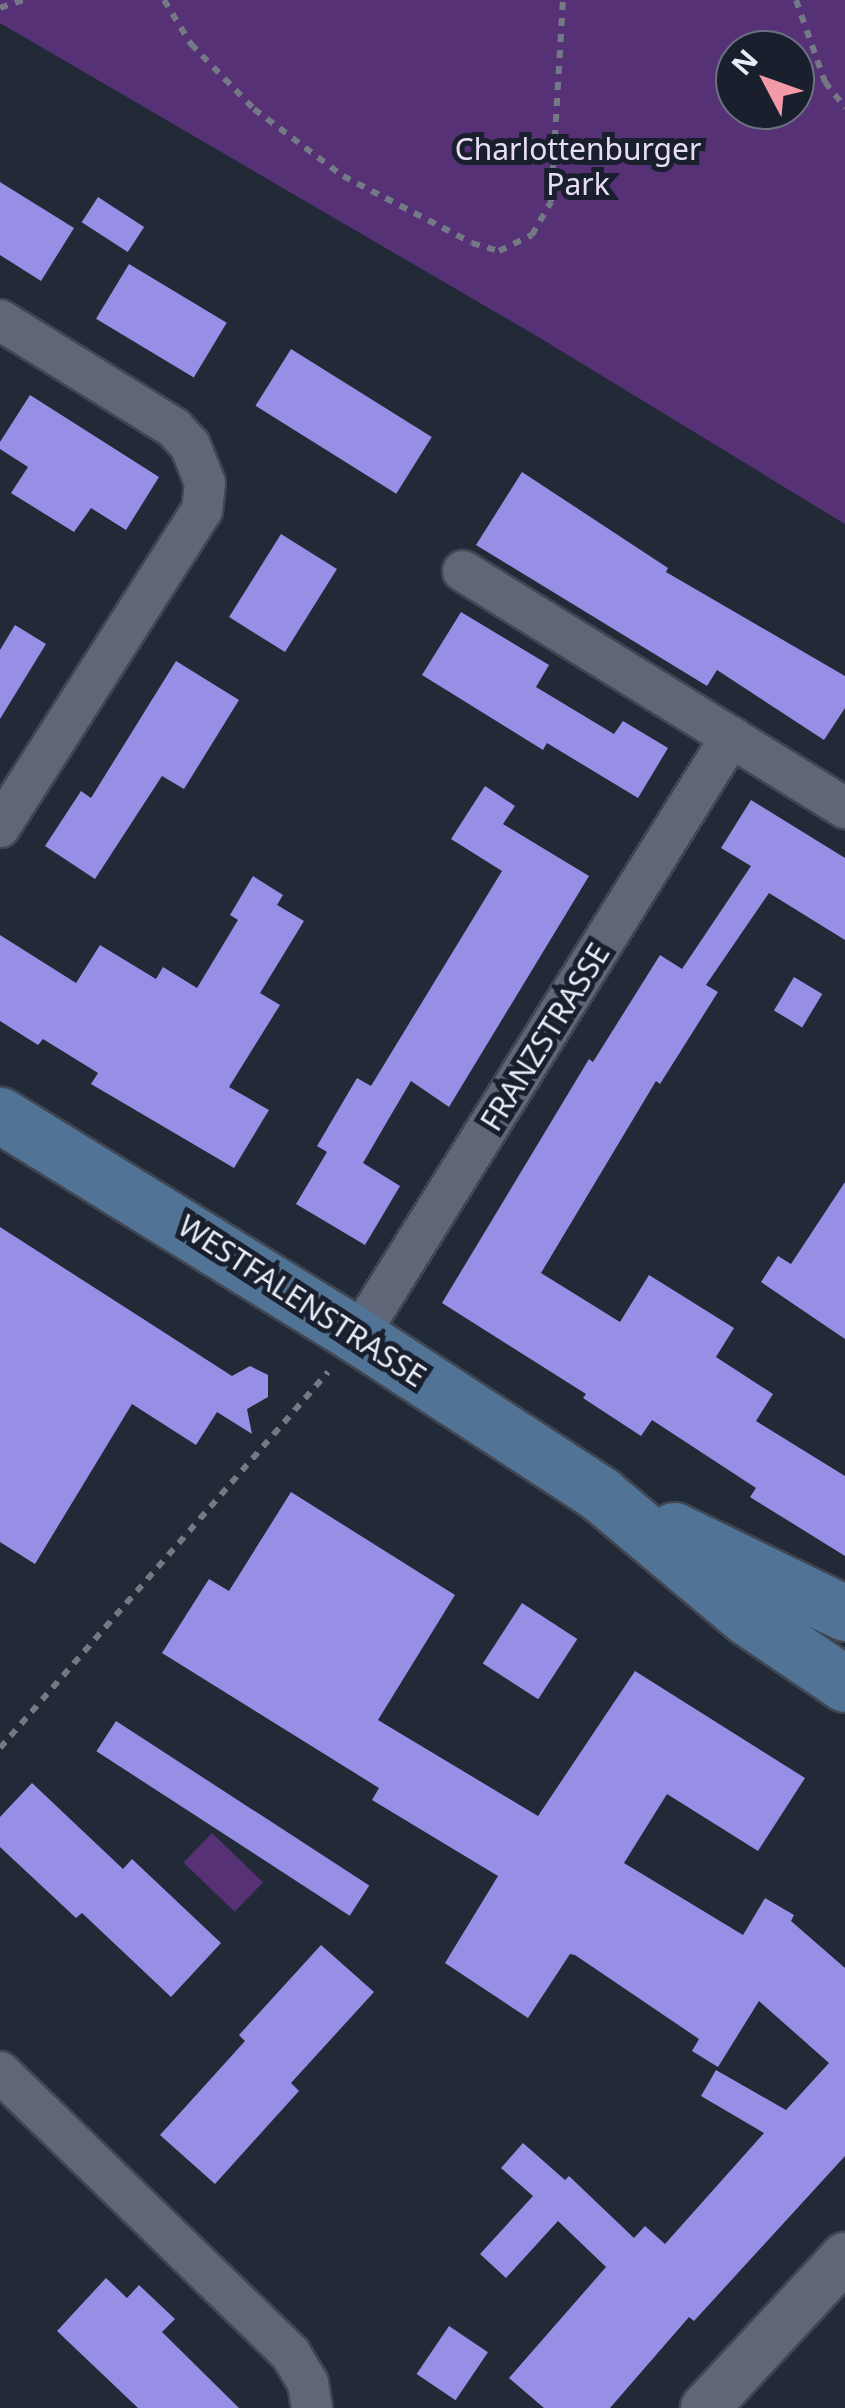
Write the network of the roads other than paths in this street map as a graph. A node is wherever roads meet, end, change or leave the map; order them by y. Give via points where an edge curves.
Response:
1 (0, 320) edge
2 (463, 571) dead end
3 (731, 737) junction
4 (845, 808) edge
5 (0, 827) edge
6 (0, 1115) edge
7 (358, 1336) junction
8 (600, 1494) junction
9 (845, 1613) edge
10 (845, 1684) edge
11 (0, 2072) edge
12 (845, 2257) edge
13 (312, 2408) edge
14 (705, 2408) edge

1 - 5 street via 174,428 190,445 205,482 202,510
2 - 3 street
3 - 4 street
3 - 7 street, FRANZSTRASSE
6 - 7 main road, WESTFALENSTRASSE
7 - 8 main road, WESTFALENSTRASSE
8 - 9 main road, WESTFALENSTRASSE
8 - 10 main road, WESTFALENSTRASSE via 748,1618
11 - 13 street via 290,2353 308,2382
12 - 14 street

